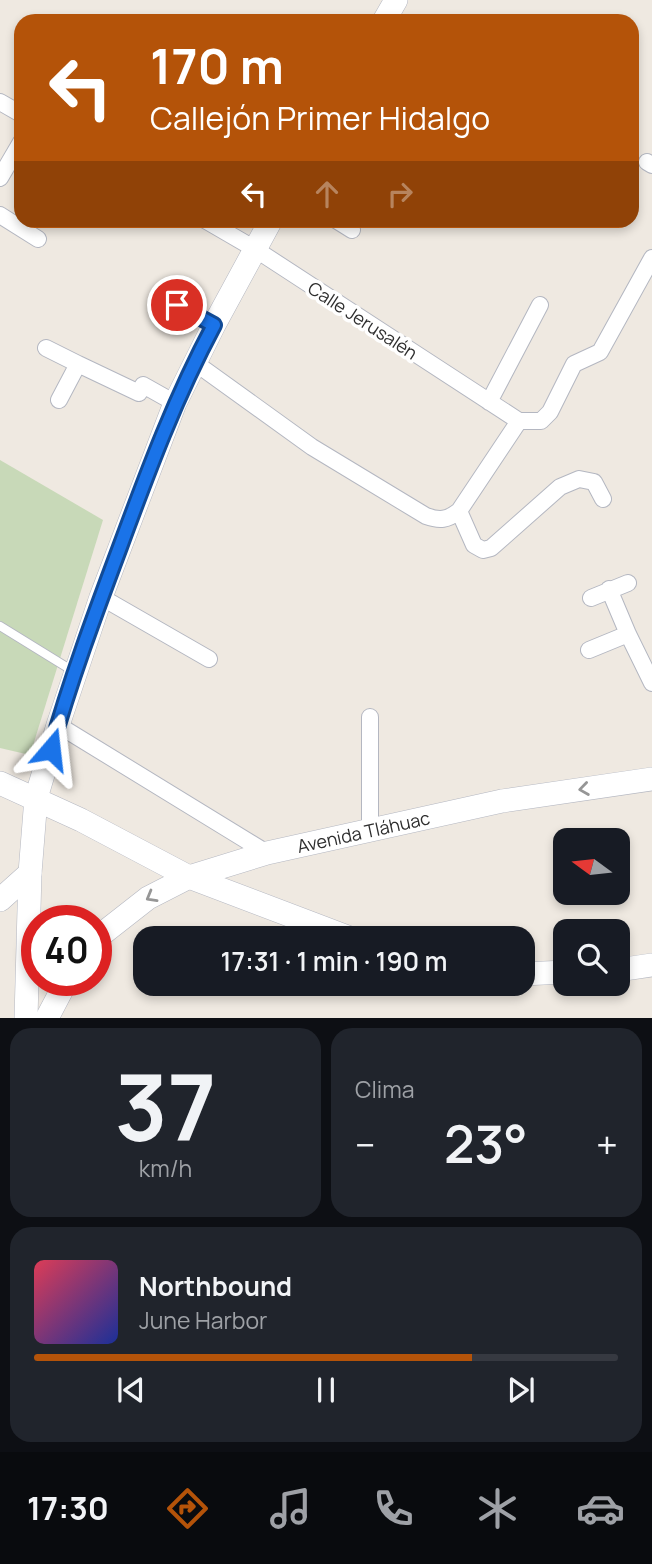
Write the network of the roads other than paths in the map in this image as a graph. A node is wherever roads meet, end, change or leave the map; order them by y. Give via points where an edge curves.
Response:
1 (14, 154) edge
2 (0, 178) edge
3 (21, 228) edge
4 (219, 228) edge
5 (267, 228) edge
6 (349, 228) edge
7 (352, 230) dead end
8 (38, 239) dead end
9 (255, 249) junction
10 (652, 258) edge
11 (159, 295) dead end
12 (540, 305) dead end
13 (214, 325) junction
14 (46, 348) dead end
15 (194, 362) junction
16 (78, 364) junction
17 (59, 400) dead end
18 (489, 402) junction
19 (175, 403) junction
20 (519, 421) junction
21 (603, 499) dead end
22 (458, 511) junction
23 (628, 583) dead end
24 (609, 589) junction
25 (102, 597) junction
26 (591, 598) dead end
27 (0, 626) edge
28 (628, 634) junction
29 (589, 650) dead end
30 (209, 659) dead end
31 (75, 672) junction
32 (652, 684) edge
33 (370, 717) dead end
34 (58, 724) junction
35 (652, 779) edge
36 (0, 783) edge
37 (36, 798) junction
38 (370, 829) junction
39 (267, 853) junction
40 (30, 873) junction
41 (189, 877) junction
42 (0, 900) edge
43 (112, 926) edge
44 (318, 926) edge
45 (652, 965) edge
46 (630, 968) edge
47 (535, 973) edge
48 (553, 973) edge
49 (59, 996) edge
50 (26, 1018) edge
51 (47, 1018) edge

1 - 2 street
3 - 8 street
4 - 9 street, Calle Jerusalén
5 - 9 street
6 - 7 street
9 - 13 street
9 - 18 street, Calle Jerusalén
10 - 20 street via 600,352 574,364 541,421
11 - 13 street
12 - 18 street
13 - 15 street
14 - 16 street
15 - 19 street
15 - 22 street via 312,447 426,516 449,519
16 - 17 street
16 - 19 street via 139,393 143,385
18 - 20 street, Calle Jerusalén
19 - 25 street
20 - 22 street
21 - 22 street via 594,482 579,479 560,488 483,550 474,545
23 - 24 street
24 - 26 street
24 - 28 street
25 - 30 street
25 - 31 street
27 - 31 lane
28 - 29 street
28 - 32 street
31 - 34 street
33 - 38 street
34 - 37 street
34 - 39 street
35 -> 38 street, Avenida Tláhuac via 502,801
36 - 37 street
37 - 40 street
37 - 41 street
38 - 39 street, Avenida Tláhuac
39 - 41 street, Avenida Tláhuac
40 - 42 street
40 - 50 street
41 -> 43 street, Avenida Tláhuac via 148,898
41 - 44 street
45 - 46 street
47 - 48 street
49 - 51 street

